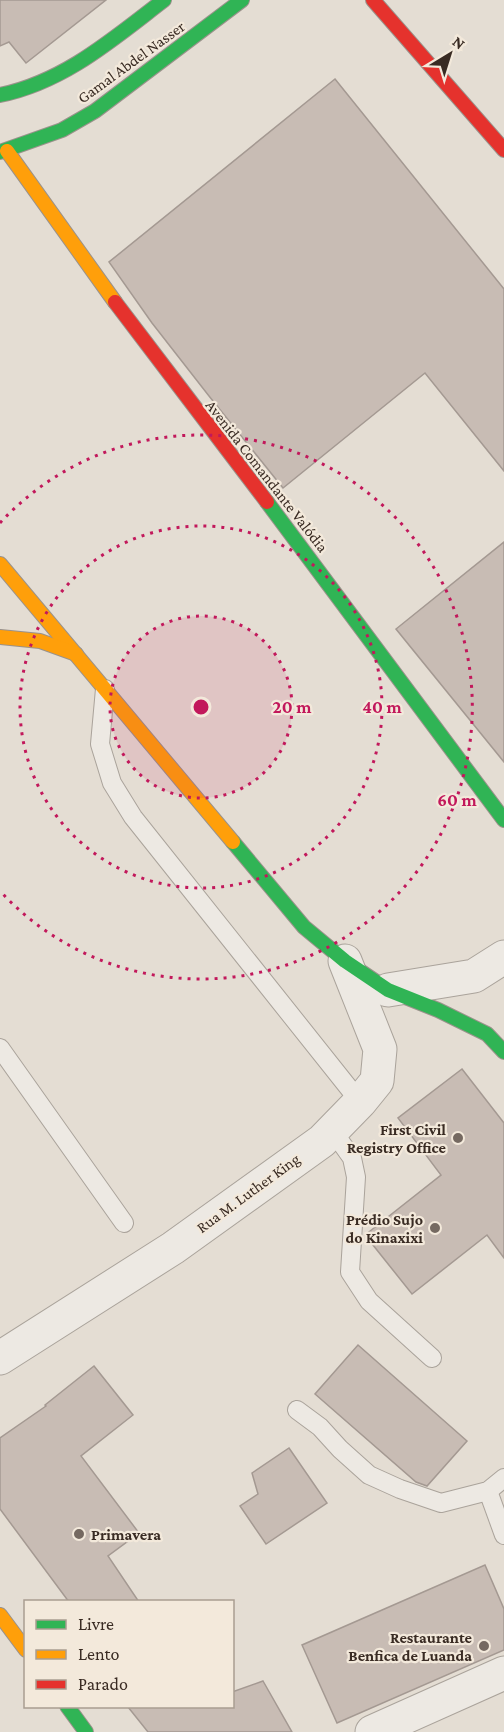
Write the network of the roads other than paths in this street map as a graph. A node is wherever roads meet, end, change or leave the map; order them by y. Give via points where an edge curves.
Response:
1 (164, 0) edge
2 (242, 0) edge
3 (373, 0) edge
4 (0, 95) edge
5 (504, 150) edge
6 (3, 152) edge
7 (0, 564) edge
8 (0, 637) edge
9 (76, 654) junction
10 (105, 689) junction
11 (504, 820) edge
12 (504, 957) edge
13 (345, 961) junction
14 (388, 990) junction
15 (0, 1048) edge
16 (504, 1052) edge
17 (360, 1102) junction
18 (332, 1130) junction
19 (124, 1223) dead end
20 (0, 1358) edge
21 (432, 1358) dead end
22 (297, 1410) dead end
23 (504, 1478) edge
24 (488, 1491) junction
25 (504, 1535) edge
26 (0, 1616) edge
27 (24, 1647) edge
28 (504, 1673) edge
29 (68, 1708) edge
30 (86, 1732) edge
31 (372, 1732) edge

1 - 4 main road, Gamal Abdel Nasser via 53,79
2 - 6 main road, Gamal Abdel Nasser via 95,111 62,130
3 - 5 main road
6 - 11 main road, Avenida Comandante Valódia
7 - 9 main road
8 - 9 main road via 40,641
9 - 10 main road
10 - 13 main road via 304,927
10 - 17 lane via 100,744 112,783 133,817
12 - 14 street via 474,976
13 - 14 main road
13 - 17 street, Rua M. Luther King via 380,1049 377,1081
14 - 16 main road via 487,1034
15 - 19 lane
17 - 18 street, Rua M. Luther King
18 - 20 street, Rua M. Luther King via 173,1248
18 - 21 lane via 352,1158 356,1177 350,1272 369,1301
22 - 24 lane via 369,1475 400,1489 441,1503
23 - 24 lane
24 - 25 lane
26 - 27 main road
28 - 31 street
29 - 30 main road

